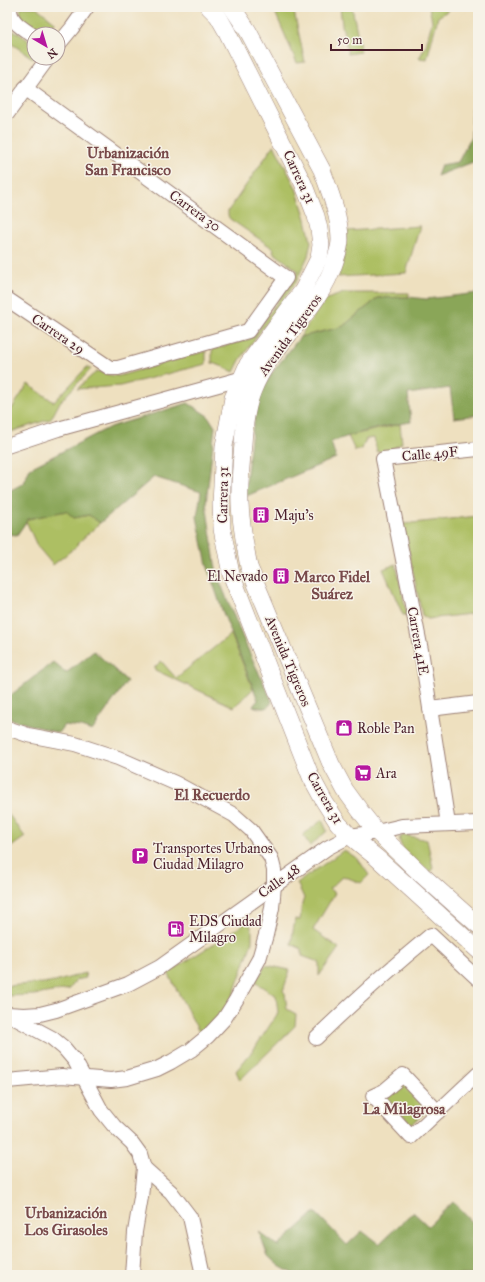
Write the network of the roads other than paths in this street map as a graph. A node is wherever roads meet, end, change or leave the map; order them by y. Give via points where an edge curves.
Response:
1 (87, 7) edge
2 (209, 7) edge
3 (234, 8) edge
4 (10, 14) edge
5 (26, 29) edge
6 (66, 35) edge
7 (40, 66) edge
8 (25, 88) junction
9 (7, 114) edge
10 (7, 299) edge
11 (110, 368) joint
12 (240, 379) junction
13 (7, 446) edge
14 (478, 449) edge
15 (383, 458) joint
16 (478, 703) edge
17 (430, 709) junction
18 (7, 728) edge
19 (478, 823) edge
20 (448, 824) junction
21 (377, 832) junction
22 (350, 836) junction
23 (274, 885) junction
24 (478, 926) edge
25 (478, 950) edge
26 (478, 979) edge
27 (7, 1014) edge
28 (316, 1038) dead end
29 (478, 1074) edge
30 (85, 1078) junction
31 (7, 1081) edge
32 (438, 1112) junction
33 (144, 1168) junction
34 (132, 1275) edge
35 (203, 1275) edge

1 - 6 street
2 - 12 main road, Carrera 31 via 226,30 303,183 316,216 320,240 319,258 308,282 248,364
3 - 21 main road, Avenida Tigreros via 322,170 339,227 340,243 323,290 278,348 252,391 245,420 240,474 243,534 249,567 331,764 345,790
4 - 5 street
7 - 8 street
8 - 9 street
8 - 11 street, Carrera 30 via 286,278 248,331 118,368
10 - 11 street, Carrera 29
12 - 13 street via 58,429
12 - 22 main road, Carrera 31 via 228,421 222,484 222,529 231,574 311,777 338,823
14 - 15 street, Calle 49F
15 - 17 street, Carrera 41E via 421,650
16 - 17 street
17 - 20 street, Carrera 41E
18 - 23 street via 28,735 75,744 118,758 175,783 234,814 252,830 271,858
19 - 20 street, Calle 48
20 - 21 street, Calle 48 via 402,826
21 - 22 street, Calle 48
21 - 24 main road, Avenida Tigreros
22 - 23 street, Calle 48 via 327,848
22 - 25 main road, Carrera 31
23 - 27 street, Calle 48 via 160,967 128,984 40,1014
23 - 30 street via 272,908 259,959 224,1019 208,1036 172,1062 142,1074 111,1080
26 - 28 street via 431,935 375,982
27 - 30 street via 52,1038 75,1061
29 - 32 street
30 - 31 street via 62,1076
30 - 33 street via 101,1110 140,1154
32 - 32 street via 411,1137 373,1096 384,1091 403,1075
33 - 34 street
33 - 35 street via 171,1192 190,1217

